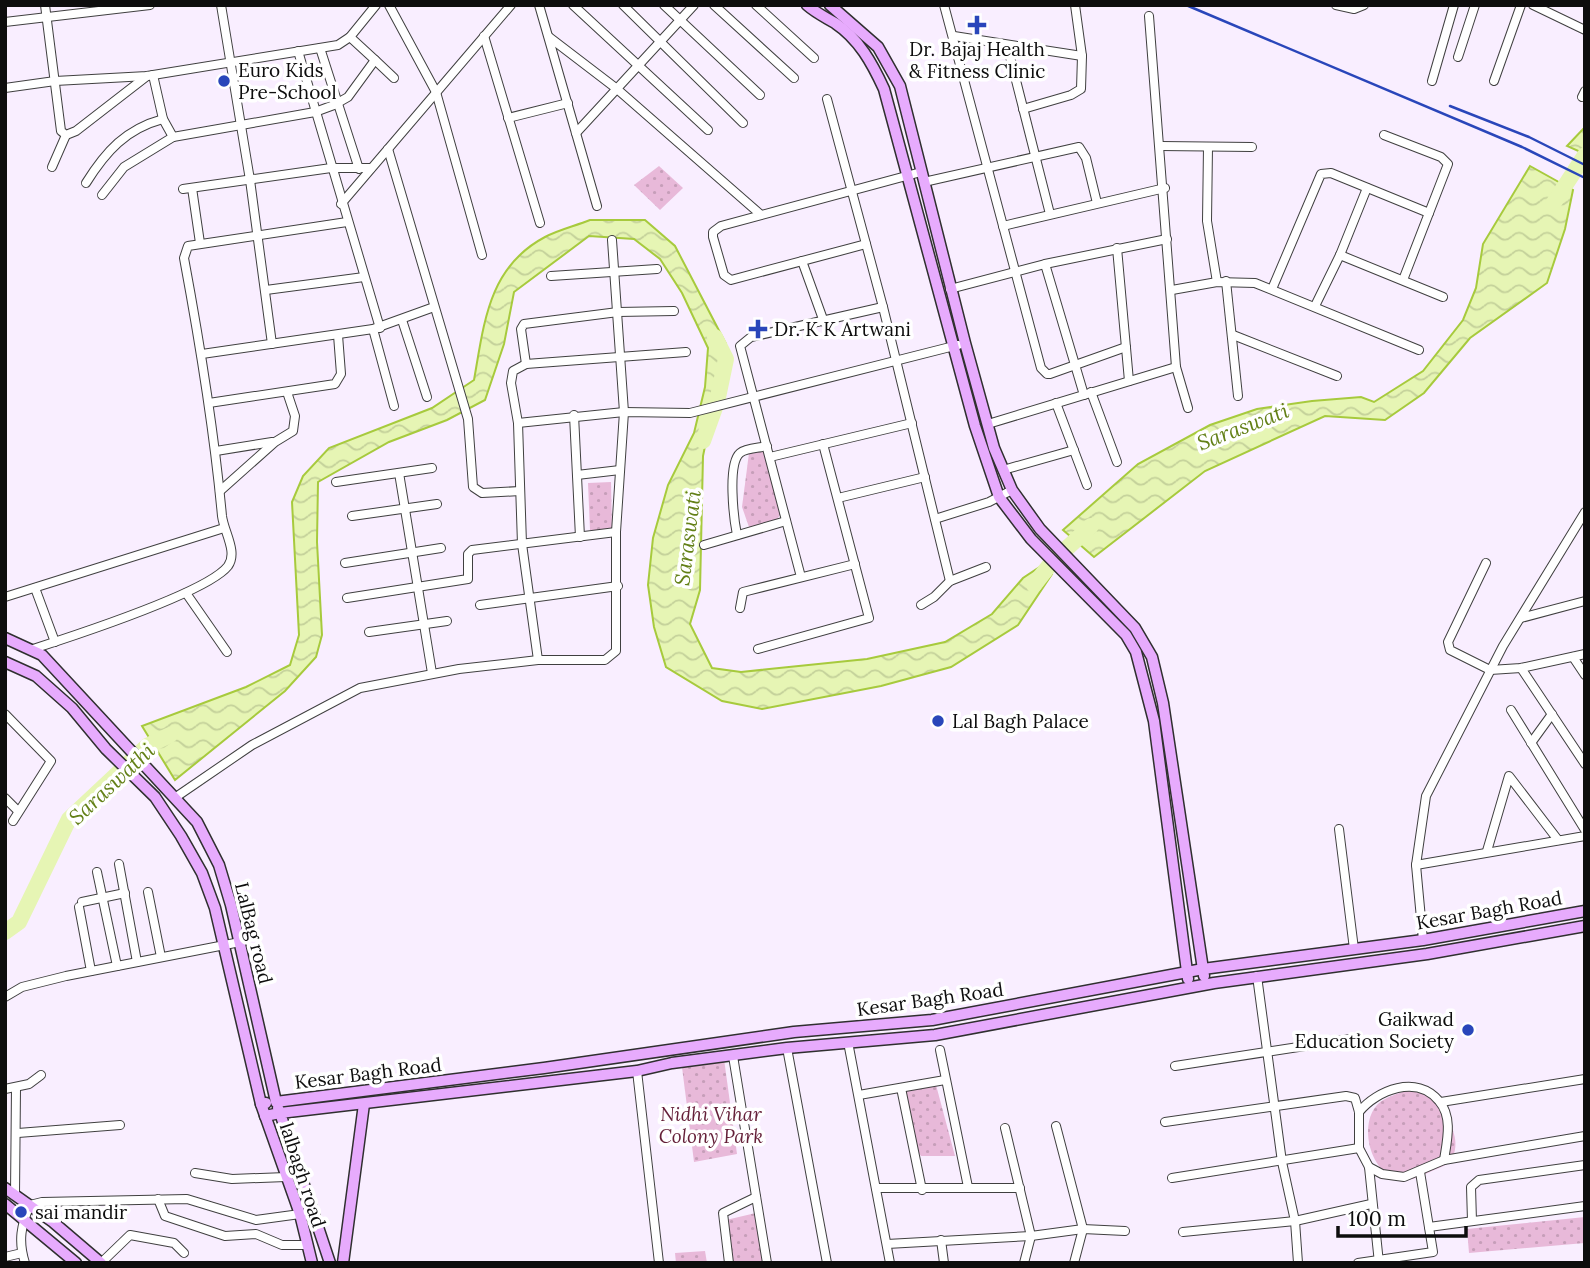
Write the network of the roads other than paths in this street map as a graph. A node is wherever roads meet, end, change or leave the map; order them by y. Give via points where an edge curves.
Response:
1 (45, 5) edge
2 (150, 5) edge
3 (221, 5) edge
4 (376, 5) edge
5 (389, 5) edge
6 (511, 5) edge
7 (539, 5) edge
8 (573, 5) edge
9 (623, 5) edge
10 (664, 5) edge
11 (694, 5) edge
12 (714, 5) edge
13 (756, 5) edge
14 (807, 5) edge
15 (819, 5) edge
16 (830, 5) edge
17 (944, 5) edge
18 (1075, 5) edge
19 (1336, 5) edge
20 (1364, 5) edge
21 (1454, 5) edge
22 (1475, 5) edge
23 (1521, 5) edge
24 (1532, 5) edge
25 (1149, 16) dead end
26 (46, 17) junction
27 (681, 21) junction
28 (5, 23) edge
29 (848, 27) junction
30 (1585, 30) edge
31 (484, 36) junction
32 (954, 36) junction
33 (350, 37) junction
34 (549, 37) junction
35 (661, 42) junction
36 (1007, 45) junction
37 (320, 48) junction
38 (298, 51) junction
39 (1082, 57) junction
40 (1458, 57) dead end
41 (814, 58) dead end
42 (375, 60) junction
43 (230, 64) junction
44 (637, 67) junction
45 (150, 75) junction
46 (394, 78) dead end
47 (794, 78) dead end
48 (55, 81) junction
49 (1432, 81) dead end
50 (1494, 81) dead end
51 (5, 88) edge
52 (617, 89) junction
53 (436, 92) junction
54 (760, 95) dead end
55 (827, 99) dead end
56 (339, 102) junction
57 (568, 103) junction
58 (1023, 109) junction
59 (315, 112) junction
60 (508, 118) junction
61 (163, 119) junction
62 (743, 123) dead end
63 (240, 125) junction
64 (708, 130) dead end
65 (576, 133) junction
66 (66, 135) junction
67 (1384, 135) dead end
68 (173, 137) junction
69 (1161, 146) junction
70 (1208, 146) junction
71 (1252, 147) dead end
72 (388, 149) junction
73 (1035, 155) junction
74 (52, 167) dead end
75 (331, 168) junction
76 (371, 168) junction
77 (987, 168) junction
78 (359, 169) junction
79 (906, 176) junction
80 (922, 177) junction
81 (250, 180) junction
82 (86, 183) dead end
83 (1165, 188) junction
84 (1367, 188) junction
85 (851, 191) junction
86 (102, 195) dead end
87 (1097, 203) junction
88 (341, 204) junction
89 (597, 206) dead end
90 (1429, 213) junction
91 (760, 214) junction
92 (1051, 214) junction
93 (348, 222) junction
94 (540, 223) dead end
95 (1003, 226) junction
96 (258, 235) junction
97 (1167, 239) junction
98 (612, 240) dead end
99 (200, 243) junction
100 (866, 244) junction
101 (1117, 248) junction
102 (482, 255) dead end
103 (1340, 255) junction
104 (802, 261) junction
105 (1045, 264) junction
106 (657, 269) dead end
107 (614, 272) junction
108 (1015, 272) junction
109 (551, 276) dead end
110 (364, 277) junction
111 (1403, 280) junction
112 (1222, 281) junction
113 (950, 289) junction
114 (1272, 289) junction
115 (266, 290) junction
116 (1172, 290) junction
117 (1443, 297) dead end
118 (1315, 306) junction
119 (434, 307) junction
120 (883, 307) junction
121 (674, 311) dead end
122 (618, 312) junction
123 (402, 320) junction
124 (824, 322) junction
125 (376, 328) junction
126 (338, 335) junction
127 (1233, 335) junction
128 (272, 344) junction
129 (959, 345) junction
130 (1126, 347) junction
131 (1419, 350) dead end
132 (686, 352) dead end
133 (202, 354) junction
134 (620, 358) junction
135 (897, 363) junction
136 (526, 364) junction
137 (1075, 365) junction
138 (1176, 367) junction
139 (1337, 376) dead end
140 (1129, 381) junction
141 (287, 392) junction
142 (1087, 393) junction
143 (1238, 396) dead end
144 (427, 397) dead end
145 (754, 397) junction
146 (209, 403) junction
147 (1056, 403) junction
148 (394, 406) dead end
149 (1188, 408) dead end
150 (624, 412) junction
151 (575, 415) junction
152 (518, 422) junction
153 (912, 423) junction
154 (988, 424) junction
155 (275, 442) junction
156 (823, 444) junction
157 (767, 446) junction
158 (1074, 450) junction
159 (216, 451) junction
160 (770, 457) junction
161 (1117, 462) dead end
162 (432, 468) dead end
163 (620, 470) junction
164 (1003, 470) junction
165 (398, 473) junction
166 (577, 475) junction
167 (925, 477) junction
168 (337, 482) dead end
169 (1087, 485) dead end
170 (1012, 490) junction
171 (220, 491) junction
172 (520, 491) junction
173 (999, 497) junction
174 (838, 498) junction
175 (437, 504) dead end
176 (404, 508) junction
177 (1585, 512) edge
178 (352, 516) dead end
179 (935, 519) junction
180 (786, 521) junction
181 (224, 528) junction
182 (616, 533) junction
183 (737, 535) junction
184 (580, 537) junction
185 (522, 544) junction
186 (704, 545) dead end
187 (441, 548) dead end
188 (411, 552) junction
189 (345, 563) dead end
190 (1486, 563) dead end
191 (855, 564) junction
192 (986, 568) dead end
193 (801, 578) junction
194 (950, 581) junction
195 (618, 586) junction
196 (35, 588) junction
197 (417, 589) junction
198 (186, 593) junction
199 (5, 597) edge
200 (347, 598) dead end
201 (529, 598) junction
202 (1585, 601) edge
203 (481, 605) dead end
204 (921, 605) dead end
205 (740, 608) dead end
206 (1521, 618) junction
207 (447, 621) dead end
208 (426, 625) junction
209 (369, 632) dead end
210 (5, 638) edge
211 (55, 642) junction
212 (33, 649) junction
213 (758, 649) dead end
214 (228, 652) dead end
215 (1585, 654) edge
216 (1573, 657) junction
217 (538, 660) junction
218 (5, 662) edge
219 (1521, 668) junction
220 (1490, 670) junction
221 (432, 673) junction
222 (1585, 675) edge
223 (1511, 710) dead end
224 (5, 714) edge
225 (1552, 714) junction
226 (1531, 743) junction
227 (1585, 764) edge
228 (176, 797) junction
229 (5, 798) edge
230 (18, 811) junction
231 (13, 821) dead end
232 (1339, 829) dead end
233 (1585, 833) edge
234 (1558, 840) junction
235 (1487, 851) junction
236 (119, 864) dead end
237 (1416, 865) junction
238 (97, 872) dead end
239 (148, 892) dead end
240 (125, 893) junction
241 (102, 898) junction
242 (1585, 911) edge
243 (1585, 926) edge
244 (1423, 940) junction
245 (240, 942) junction
246 (224, 945) junction
247 (1354, 949) junction
248 (161, 957) junction
249 (137, 962) junction
250 (117, 966) junction
251 (1203, 969) junction
252 (91, 971) junction
253 (1187, 973) junction
254 (1256, 976) junction
255 (1206, 986) junction
256 (1189, 989) junction
257 (5, 997) edge
258 (1357, 1038) dead end
259 (848, 1042) junction
260 (787, 1048) junction
261 (940, 1050) dead end
262 (1266, 1050) junction
263 (733, 1056) junction
264 (1175, 1066) dead end
265 (544, 1068) junction
266 (637, 1070) junction
267 (41, 1075) dead end
268 (1585, 1079) edge
269 (945, 1080) junction
270 (545, 1082) junction
271 (16, 1088) junction
272 (901, 1088) junction
273 (5, 1089) edge
274 (859, 1095) junction
275 (276, 1102) junction
276 (1441, 1102) junction
277 (261, 1104) junction
278 (364, 1104) junction
279 (1275, 1106) junction
280 (1359, 1112) junction
281 (280, 1114) junction
282 (265, 1116) junction
283 (1165, 1122) dead end
284 (120, 1125) dead end
285 (1056, 1126) dead end
286 (1005, 1128) dead end
287 (18, 1133) junction
288 (1585, 1136) edge
289 (1359, 1147) junction
290 (1444, 1160) junction
291 (1282, 1162) junction
292 (1585, 1165) edge
293 (1369, 1167) junction
294 (1420, 1172) junction
295 (195, 1173) dead end
296 (286, 1177) junction
297 (1171, 1178) dead end
298 (968, 1187) junction
299 (876, 1188) junction
300 (1020, 1188) junction
301 (922, 1189) junction
302 (10, 1191) edge
303 (756, 1197) junction
304 (158, 1199) junction
305 (5, 1204) edge
306 (1371, 1204) junction
307 (30, 1205) junction
308 (1585, 1206) edge
309 (300, 1213) junction
310 (24, 1218) junction
311 (1295, 1221) junction
312 (1472, 1221) junction
313 (1429, 1227) junction
314 (1083, 1229) junction
315 (1125, 1231) dead end
316 (1183, 1232) dead end
317 (1031, 1236) junction
318 (942, 1240) junction
319 (887, 1244) junction
320 (308, 1245) junction
321 (22, 1253) junction
322 (184, 1253) dead end
323 (5, 1257) edge
324 (329, 1259) edge
325 (341, 1260) edge
326 (1378, 1261) edge
327 (25, 1263) edge
328 (76, 1263) edge
329 (101, 1263) edge
330 (312, 1263) edge
331 (659, 1263) edge
332 (729, 1263) edge
333 (766, 1263) edge
334 (827, 1263) edge
335 (890, 1263) edge
336 (944, 1263) edge
337 (1024, 1263) edge
338 (1074, 1263) edge
339 (1298, 1263) edge
340 (1358, 1263) edge

1 - 26 street
2 - 26 street
3 - 43 street
4 - 33 street
5 - 53 street
6 - 31 street
7 - 34 street
8 - 44 street
9 - 35 street
10 - 27 street
11 - 27 street
12 - 47 street
13 - 41 street
14 - 29 main road
15 - 29 main road
16 - 29 main road
17 - 32 street
18 - 39 street
19 - 20 street via 1354,9
21 - 49 street
22 - 40 street
23 - 50 street
24 - 30 street
25 - 69 street
26 - 28 street
26 - 48 street
27 - 35 street
27 - 54 street
29 - 79 main road via 870,59 892,108
29 - 80 main road via 878,47 894,73
31 - 53 street
31 - 60 street
32 - 36 street
32 - 77 street
33 - 37 street via 342,44
33 - 42 street
34 - 52 street
34 - 57 street
35 - 44 street
35 - 62 street
36 - 39 street
36 - 58 street
37 - 38 street
37 - 56 street
38 - 43 street
38 - 59 street
39 - 58 street via 1083,82 1078,93
42 - 46 street
42 - 56 street via 348,97
43 - 45 street
43 - 63 street
44 - 52 street
44 - 64 street
45 - 48 street
45 - 61 street
45 - 66 street
48 - 51 street
48 - 66 street via 59,124
52 - 65 street
52 - 91 street
53 - 72 street
53 - 102 street
55 - 85 street
56 - 59 street
56 - 78 street
57 - 60 street
57 - 65 street
58 - 73 street
59 - 63 street
59 - 75 street
60 - 94 street
61 - 68 street
61 - 82 street via 138,127 120,140
63 - 68 street
63 - 81 street
65 - 89 street
66 - 74 street
67 - 90 street via 1445,160 1448,169
68 - 86 street via 124,167
69 - 70 street
69 - 83 street
70 - 71 street
70 - 112 street via 1206,221
72 - 76 street
72 - 119 street
73 - 77 street
73 - 87 street via 1079,147
73 - 92 street
75 - 78 street
75 - 81 street
75 - 88 street
76 - 78 street
76 - 88 street
77 - 80 street
77 - 95 street
79 - 80 street
79 - 85 street
79 - 129 main road
80 - 113 main road
81 - 96 street
81 - 99 street via 188,189
83 - 87 street
83 - 97 street
84 - 90 street
84 - 103 street
84 - 114 street via 1331,173 1318,175
85 - 91 street
85 - 100 street
87 - 92 street
88 - 93 street
90 - 111 street
91 - 104 street via 713,232 726,278 737,280
92 - 95 street
93 - 96 street
93 - 110 street
95 - 108 street
96 - 99 street
96 - 115 street
97 - 101 street
97 - 116 street
98 - 107 street
99 - 133 street via 188,246 184,258
100 - 104 street
100 - 120 street
101 - 105 street
101 - 130 street
103 - 111 street
103 - 118 street
104 - 124 street
105 - 108 street
105 - 137 street
106 - 107 street
107 - 109 street
107 - 122 street
108 - 113 street
108 - 137 street via 1044,372
110 - 115 street
110 - 125 street
111 - 117 street
112 - 114 street
112 - 116 street
112 - 127 street
113 - 129 main road
114 - 118 street
115 - 128 street
116 - 138 street
118 - 131 street
119 - 123 street
119 - 172 street via 468,419 473,487 482,493
120 - 124 street
120 - 135 street
121 - 122 street
122 - 134 street
122 - 136 street via 524,324 520,328
123 - 125 street
123 - 144 street
124 - 145 street via 745,340 740,346
125 - 126 street
125 - 148 street
126 - 128 street
126 - 141 street via 340,380 327,387
127 - 139 street
127 - 143 street
128 - 133 street
129 - 135 street
129 - 154 main road
129 - 173 main road
130 - 137 street
130 - 140 street
132 - 134 street
133 - 146 street
134 - 136 street
134 - 150 street
135 - 145 street
135 - 153 street
136 - 152 street via 511,376
137 - 142 street
138 - 140 street
138 - 149 street
140 - 142 street
141 - 146 street
141 - 155 street via 295,425
142 - 147 street
142 - 161 street
145 - 150 street via 690,413
145 - 157 street
146 - 159 street
147 - 154 street
147 - 158 street
150 - 151 street
150 - 163 street
151 - 152 street
151 - 166 street
152 - 172 street
153 - 156 street
153 - 167 street
154 - 164 main road
155 - 159 street
155 - 171 street
156 - 160 street
156 - 174 street
157 - 160 street
157 - 183 street via 737,458 732,504
158 - 164 street
158 - 169 street
159 - 171 street
160 - 180 street
162 - 165 street
163 - 166 street
163 - 182 street
164 - 170 main road
165 - 168 street
165 - 176 street
166 - 184 street
167 - 174 street
167 - 179 street
170 - 173 street
170 - 251 main road via 1040,529 1135,628 1152,657
171 - 181 street
172 - 185 street
173 - 179 street
173 - 253 main road via 1031,539 1126,635 1142,670 1154,721
174 - 191 street
175 - 176 street
176 - 178 street
176 - 188 street
177 - 206 street
179 - 194 street
180 - 183 street
180 - 193 street
181 - 196 street
181 - 198 street via 232,553 230,564
182 - 184 street
182 - 195 street
183 - 186 street
184 - 185 street
185 - 197 street via 472,550 468,579
185 - 201 street
187 - 188 street
188 - 189 street
188 - 197 street
190 - 220 street via 1447,642 1450,650
191 - 193 street
191 - 213 street via 869,618
192 - 194 street
193 - 205 street via 743,592
194 - 204 street
195 - 201 street
195 - 217 street via 616,651 611,658
196 - 199 street
196 - 211 street
197 - 200 street
197 - 208 street
198 - 211 street
198 - 214 street
201 - 203 street
201 - 217 street
202 - 206 street
206 - 220 street
207 - 208 street
208 - 209 street
208 - 221 street
210 - 212 main road
211 - 212 street
212 - 228 main road, LalBag road via 72,684
215 - 216 street
216 - 219 street
216 - 222 street
217 - 221 street
218 - 246 main road, lalbagh road via 36,676 72,708 155,797 205,880
219 - 220 street
219 - 225 street
220 - 237 street via 1426,796
221 - 228 street via 346,694 252,745
223 - 226 street
224 - 230 street via 51,761
225 - 226 street
225 - 227 street
226 - 233 street
228 - 245 main road, LalBag road via 197,822 219,865
229 - 230 street
230 - 231 street
232 - 247 street
233 - 234 street
234 - 235 street
234 - 235 street via 1509,776
235 - 237 street
236 - 240 street
237 - 244 street
238 - 241 street
239 - 248 street
240 - 241 street
240 - 249 street
241 - 250 street
241 - 252 street via 81,904
242 - 244 main road, Kesar Bagh Road
243 - 254 main road, Kesar Bagh Road via 1427,954
244 - 247 main road, Kesar Bagh Road
245 - 246 street
245 - 275 main road, LalBag road
246 - 248 street
246 - 277 main road, lalbagh road
247 - 251 main road, Kesar Bagh Road
248 - 249 street
249 - 250 street
250 - 252 street
251 - 253 main road, Kesar Bagh Road
251 - 255 main road
252 - 257 street via 22,987
253 - 256 main road
253 - 265 main road, Kesar Bagh Road via 932,1020 794,1032
254 - 255 main road, Kesar Bagh Road
254 - 262 street
255 - 256 main road, Kesar Bagh Road
256 - 259 main road, Kesar Bagh Road via 935,1035
258 - 262 street
259 - 260 main road, Kesar Bagh Road
259 - 274 street
260 - 263 main road, Kesar Bagh Road
260 - 334 street
261 - 269 street
262 - 264 street
262 - 279 street
263 - 266 main road, Kesar Bagh Road
263 - 303 street
265 - 270 street
265 - 275 main road, Kesar Bagh Road
266 - 270 main road, Kesar Bagh Road
266 - 331 street
267 - 271 street
268 - 276 street
269 - 272 street
269 - 298 street
270 - 278 main road, Kesar Bagh Road
271 - 273 street
271 - 287 street
272 - 274 street
272 - 301 street
274 - 299 street
275 - 277 main road, Kesar Bagh Road
275 - 281 main road, LalBag road
276 - 280 street via 1425,1089 1398,1087 1371,1097
276 - 290 street via 1449,1130
277 - 282 main road, lalbagh road
278 - 281 main road, Kesar Bagh Road
278 - 325 main road
279 - 280 street via 1346,1096 1355,1098
279 - 283 street
279 - 291 street
280 - 289 street
281 - 282 main road, Kesar Bagh Road
281 - 324 main road
282 - 296 main road, lalbagh road
284 - 287 street
285 - 314 street
286 - 300 street
287 - 302 street
288 - 290 street
289 - 291 street
289 - 293 street
290 - 294 street
291 - 297 street
291 - 311 street
292 - 312 street via 1479,1180 1471,1188
293 - 294 street via 1404,1177
293 - 306 street
294 - 313 street
295 - 296 street via 232,1179
296 - 309 main road, lalbagh road
298 - 300 street
298 - 301 street
299 - 301 street
299 - 319 street
300 - 317 street
302 - 307 main road
303 - 332 street via 723,1213
303 - 333 street
304 - 307 street
304 - 309 street via 197,1201 262,1220
304 - 320 street via 165,1216 217,1234 256,1234 282,1245
305 - 310 main road
306 - 311 street
306 - 326 street
307 - 310 street
307 - 329 main road
308 - 312 street
309 - 320 main road, lalbagh road
310 - 321 street
310 - 328 main road
311 - 316 street
311 - 339 street
312 - 313 street
313 - 326 street via 1433,1252
314 - 315 street
314 - 317 street
314 - 338 street
317 - 318 street
317 - 337 street
318 - 319 street
318 - 336 street
319 - 335 street
320 - 330 main road, lalbagh road
321 - 323 street
321 - 327 street
322 - 329 street via 174,1243 130,1235
326 - 340 street

